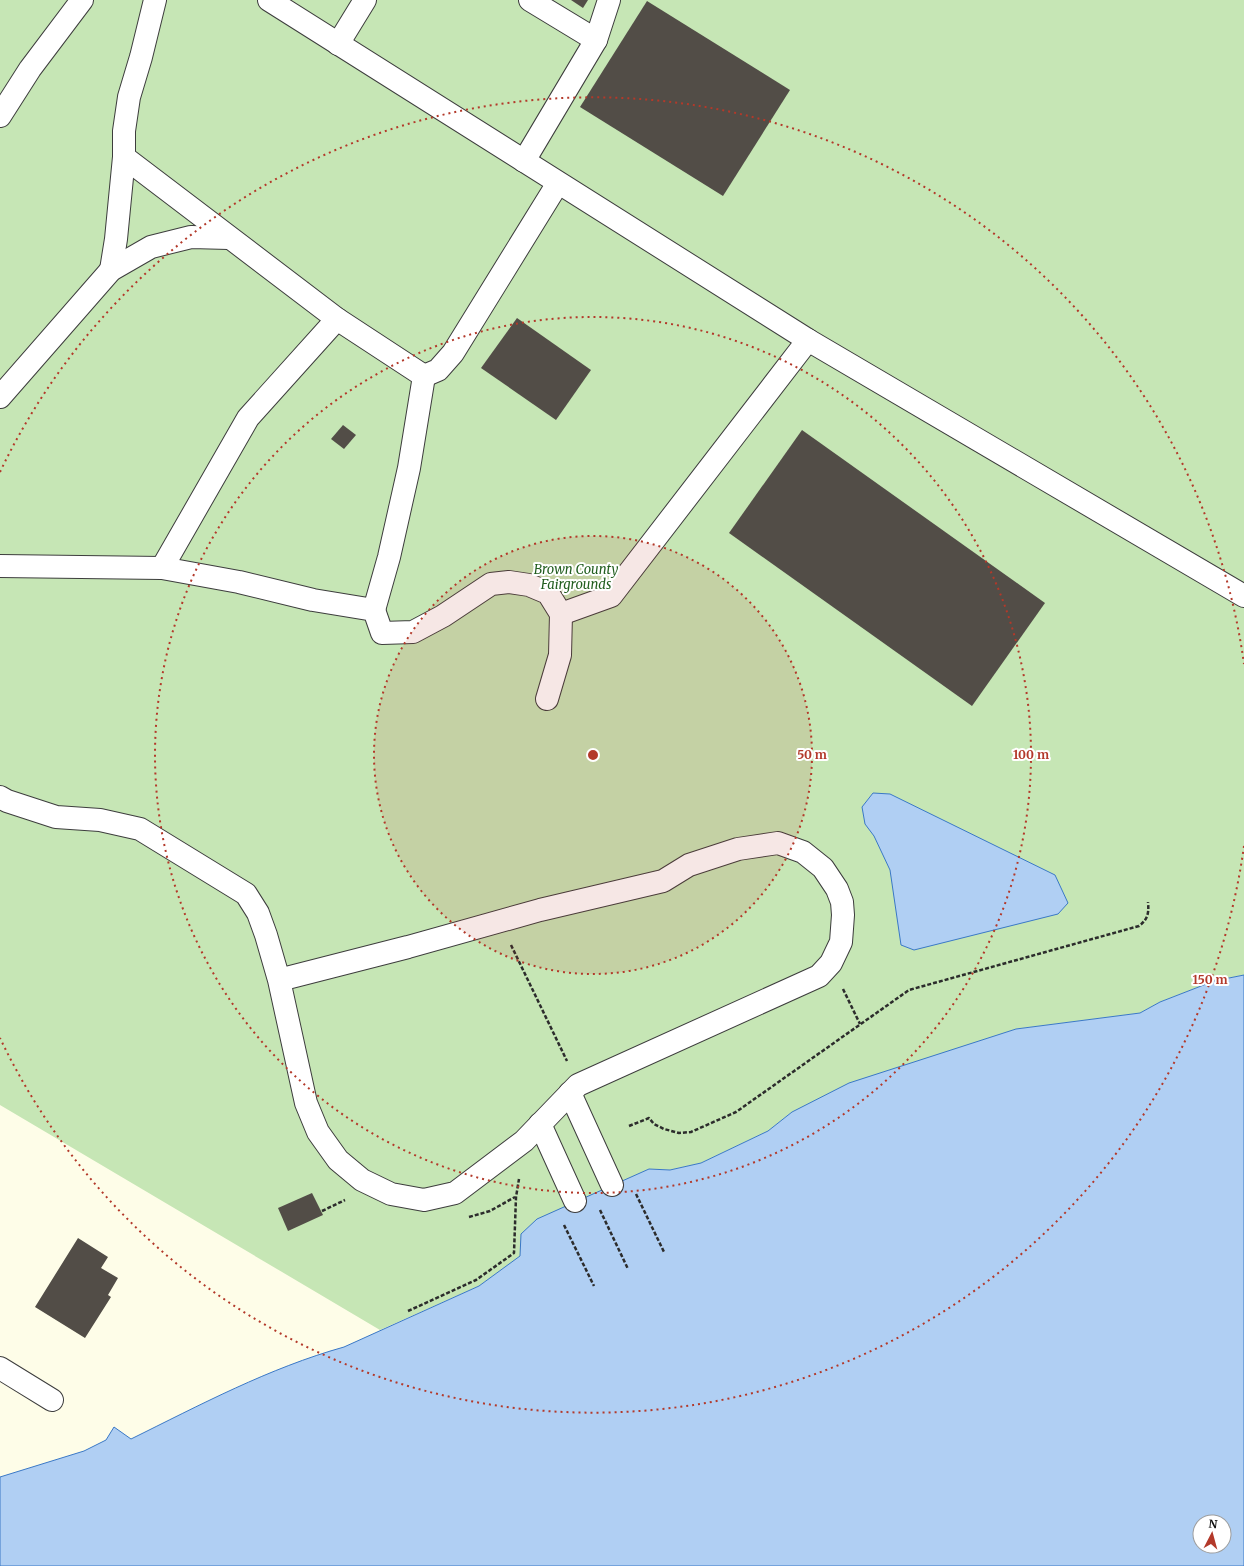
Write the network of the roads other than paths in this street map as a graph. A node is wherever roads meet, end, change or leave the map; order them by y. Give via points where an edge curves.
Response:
1 (82, 0) edge
2 (155, 0) edge
3 (269, 0) edge
4 (365, 0) edge
5 (530, 0) edge
6 (609, 0) edge
7 (596, 40) junction
8 (338, 44) junction
9 (0, 116) edge
10 (124, 157) junction
11 (524, 161) junction
12 (558, 183) junction
13 (229, 238) junction
14 (111, 270) junction
15 (337, 319) junction
16 (808, 340) junction
17 (424, 376) junction
18 (0, 396) edge
19 (0, 566) edge
20 (162, 568) junction
21 (1244, 596) edge
22 (374, 610) junction
23 (561, 614) junction
24 (546, 699) dead end
25 (0, 797) edge
26 (278, 980) junction
27 (574, 1089) junction
28 (540, 1124) junction
29 (612, 1185) dead end
30 (575, 1201) dead end
31 (0, 1368) edge
32 (52, 1400) dead end

1 - 9 street via 30,69
2 - 10 street via 129,97 124,131
3 - 8 street
4 - 8 street
5 - 7 street
6 - 7 street
7 - 11 street
8 - 11 street
10 - 13 street
10 - 14 street
11 - 12 street
12 - 16 street
12 - 17 street via 453,353 438,370
13 - 14 street via 191,237 151,247
13 - 15 street
14 - 18 street
15 - 17 street
15 - 20 street via 248,418
16 - 21 street
16 - 23 street via 611,596
17 - 22 street via 409,468
19 - 20 street
20 - 22 street via 239,582 313,600
22 - 23 street via 382,633 413,632 443,616 491,584 509,582 529,585 548,593
23 - 24 street via 560,655
25 - 26 street via 56,817 100,820 140,829 246,894 258,913 266,934
26 - 27 street via 540,910 663,881 689,865 750,847 778,843 803,852 823,868 842,902 843,930 832,963 819,976
26 - 28 street via 306,1103 318,1132 338,1160 362,1180 391,1194 424,1200 455,1193 524,1141
27 - 28 street
27 - 29 street
28 - 30 street
31 - 32 street

